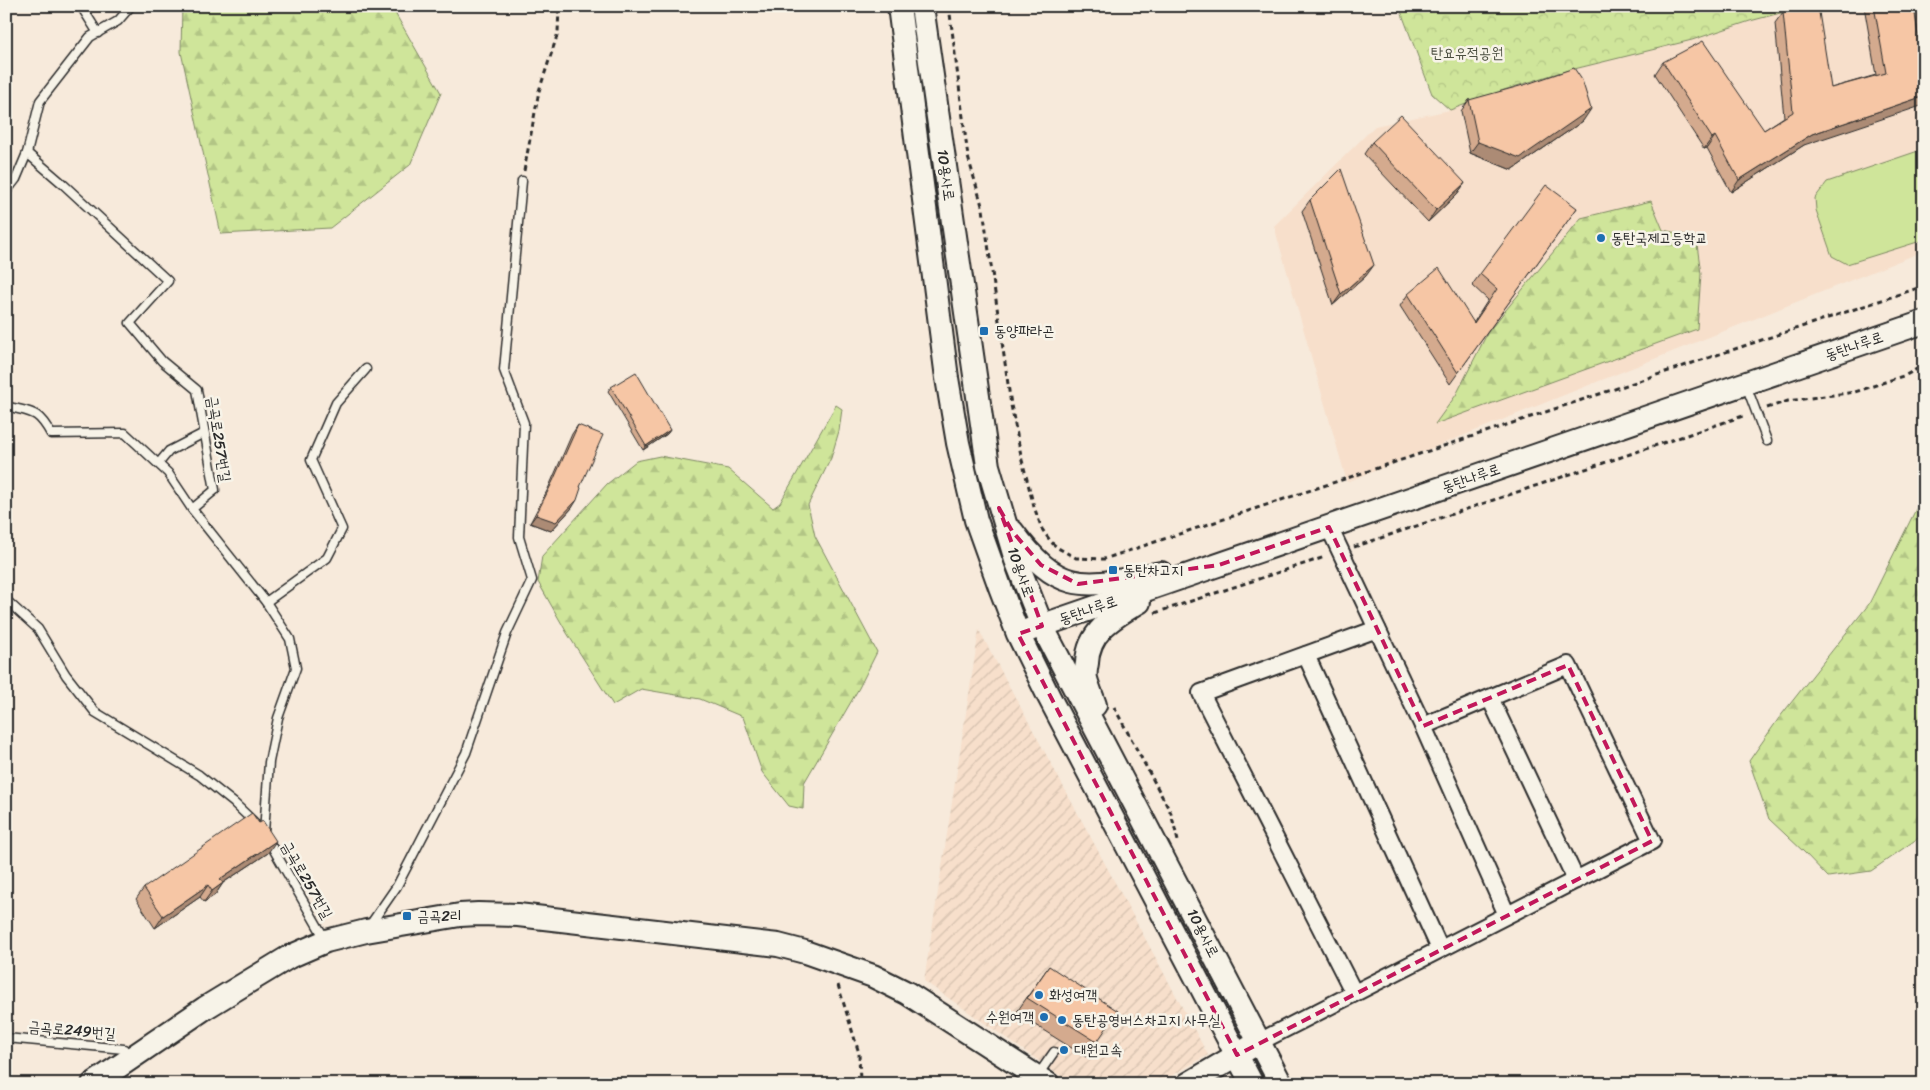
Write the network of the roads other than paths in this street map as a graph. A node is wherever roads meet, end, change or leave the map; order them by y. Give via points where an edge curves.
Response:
1 (81, 6) edge
2 (131, 6) edge
3 (899, 6) edge
4 (922, 6) edge
5 (98, 33) junction
6 (27, 153) junction
7 (522, 181) road end
8 (6, 192) edge
9 (1924, 322) edge
10 (366, 369) dead end
11 (1746, 384) junction
12 (6, 406) edge
13 (204, 433) junction
14 (1767, 441) dead end
15 (159, 463) junction
16 (999, 508) junction
17 (192, 509) junction
18 (1330, 527) junction
19 (1219, 564) junction
20 (6, 600) edge
21 (266, 602) junction
22 (1042, 626) junction
23 (1377, 629) junction
24 (1018, 634) junction
25 (1306, 655) junction
26 (1490, 698) junction
27 (1423, 726) junction
28 (264, 832) junction
29 (1157, 845) junction
30 (1576, 880) junction
31 (1507, 915) junction
32 (366, 931) junction
33 (326, 941) junction
34 (1440, 949) junction
35 (1354, 993) junction
36 (6, 1038) edge
37 (1259, 1042) junction
38 (1054, 1052) dead end
39 (1237, 1055) junction
40 (129, 1059) junction
41 (1043, 1080) edge
42 (96, 1083) edge
43 (1188, 1084) edge
44 (1252, 1084) edge
45 (1281, 1084) edge

1 - 5 lane
2 - 5 lane via 118,21
3 - 24 street, 10용사로 via 958,443 976,520
4 - 16 street, 10용사로 via 987,457
5 - 6 lane via 90,37 40,101
6 - 8 lane via 16,179
6 - 13 lane, 금곡로257번길 via 168,281 130,323 162,361 197,390
7 - 32 lane via 504,370 524,423 519,537 532,580 507,633 466,753 398,886
9 - 11 street, 동탄나루로
10 - 21 lane via 336,403 311,460 342,529 326,558
11 - 14 lane
11 - 18 street, 동탄나루로
12 - 15 lane via 42,418 51,434 125,433
13 - 15 lane via 169,451
13 - 17 lane, 금곡로257번길 via 216,490
15 - 17 lane
16 - 19 street via 1012,532 1040,565 1054,575 1078,584 1096,584
16 - 22 street, 10용사로 via 1026,591
17 - 21 lane, 금곡로257번길
18 - 19 street, 동탄나루로
18 - 23 street
19 - 22 street, 동탄나루로
19 - 29 street via 1115,616 1100,628 1087,657 1086,678 1096,706 1144,798
20 - 28 lane, 금곡로257번길 via 38,629 66,675 95,712 199,775
21 - 28 lane, 금곡로257번길 via 290,640 296,668 278,718 269,762
22 - 24 street, 동탄나루로
22 - 29 street, 10용사로
23 - 25 street
23 - 27 street
24 - 39 street, 10용사로
25 - 34 street
25 - 35 street via 1201,693
26 - 27 street
26 - 30 street
26 - 30 street via 1568,665 1652,841
27 - 31 street
28 - 33 lane, 금곡로257번길
29 - 37 street, 10용사로
30 - 31 street
31 - 34 street
32 - 33 street
32 - 41 street via 460,915 508,915 778,945 830,960 907,993
33 - 40 street via 289,957
34 - 35 street
35 - 37 street
36 - 40 lane, 금곡로249번길 via 124,1049
37 - 39 street
37 - 45 street, 10용사로
38 - 41 lane
39 - 43 street
39 - 44 street, 10용사로
40 - 42 street

